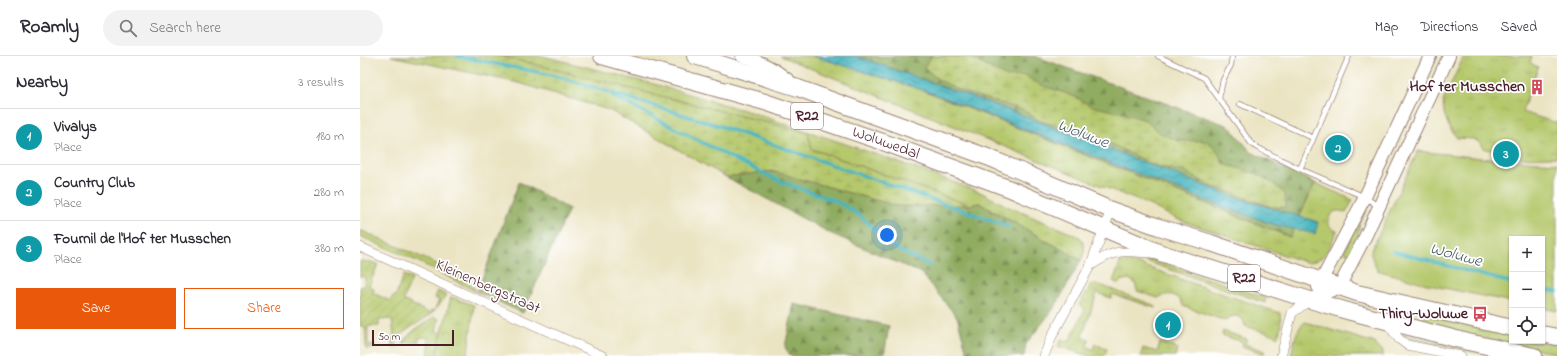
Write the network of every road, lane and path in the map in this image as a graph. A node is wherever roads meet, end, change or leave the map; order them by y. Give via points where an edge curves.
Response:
1 (602, 56) edge
2 (695, 56) edge
3 (742, 56) edge
4 (1158, 56) edge
5 (1232, 56) edge
6 (1349, 56) edge
7 (1430, 56) edge
8 (1449, 56) edge
9 (798, 88) junction
10 (1219, 98) junction
11 (1240, 104) dead end
12 (1313, 138) junction
13 (1300, 168) junction
14 (1365, 197) junction
15 (1379, 207) junction
16 (1111, 210) junction
17 (1104, 228) junction
18 (360, 246) edge
19 (1161, 253) junction
20 (1090, 266) junction
21 (1322, 281) junction
22 (1339, 287) junction
23 (1310, 300) junction
24 (1385, 320) junction
25 (1509, 327) edge
26 (1545, 335) edge
27 (1557, 337) edge
28 (603, 356) edge
29 (1044, 356) edge
30 (1281, 356) edge
31 (1461, 356) edge
32 (1534, 356) edge

1 - 17 highway, Woluwedal / R22 via 765,102 884,142 1008,188
2 - 9 highway, Woluwedal / R22
3 - 9 street, Woluwedal via 757,60 777,71
4 - 10 lane via 1204,78
5 - 10 lane
6 - 12 lane
7 - 14 street
8 - 15 street
9 - 16 highway, Woluwedal / R22 via 990,158
10 - 13 lane via 1251,143
11 - 12 lane
12 - 13 lane
13 - 14 lane
14 - 15 lane
14 - 21 street
15 - 22 street
16 - 17 street
16 - 21 highway, Woluwedal / R22
17 - 19 highway, Woluwedal / R22
17 - 20 street
18 - 28 street, Kleinenbergstraat
19 - 20 street via 1130,250 1118,252
19 - 23 highway, R22
20 - 29 street
21 - 22 highway, R22
21 - 23 street
22 - 23 street
22 - 25 highway, R22
23 - 24 highway, R22
23 - 30 street via 1292,313
24 - 31 street via 1399,339 1407,345
24 - 32 highway, R22
26 - 27 highway

